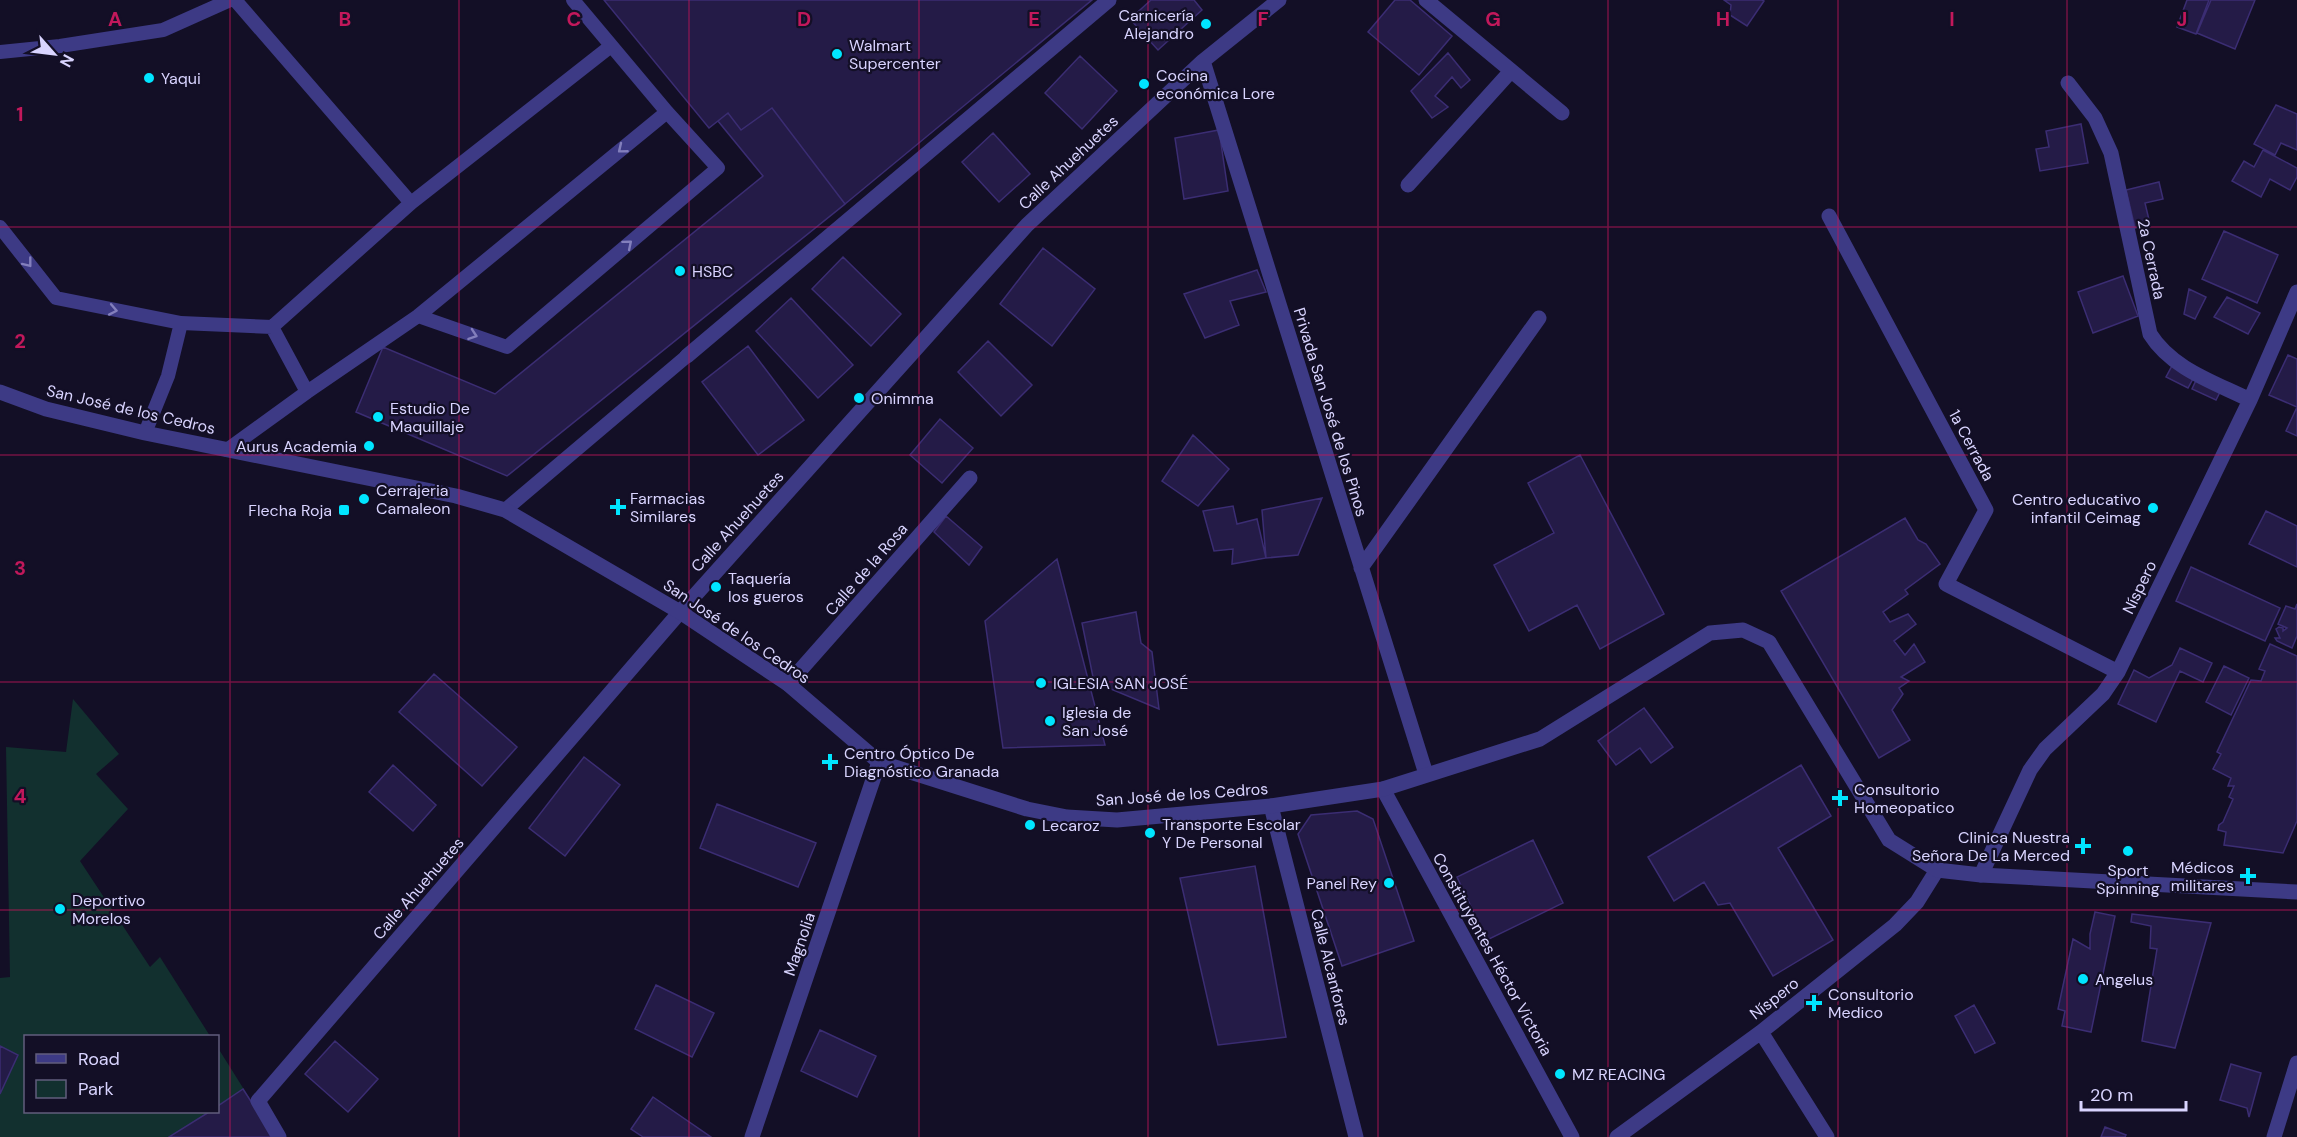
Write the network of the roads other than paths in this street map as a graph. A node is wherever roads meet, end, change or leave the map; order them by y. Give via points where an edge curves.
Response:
1 (230, 0) edge
2 (234, 0) edge
3 (573, 0) edge
4 (1109, 0) edge
5 (1279, 0) edge
6 (1426, 0) edge
7 (611, 46) junction
8 (0, 52) edge
9 (1203, 61) junction
10 (1511, 71) junction
11 (2068, 83) dead end
12 (667, 112) junction
13 (1562, 113) dead end
14 (1408, 185) dead end
15 (411, 203) junction
16 (1828, 216) dead end
17 (0, 227) edge
18 (2297, 292) edge
19 (418, 316) junction
20 (1539, 318) dead end
21 (181, 323) junction
22 (272, 327) junction
23 (687, 356) joint
24 (0, 392) edge
25 (307, 392) junction
26 (2250, 400) junction
27 (145, 433) junction
28 (227, 450) junction
29 (970, 478) dead end
30 (506, 510) junction
31 (1361, 568) junction
32 (680, 612) junction
33 (2118, 672) junction
34 (788, 684) junction
35 (879, 762) junction
36 (1426, 774) junction
37 (1383, 789) junction
38 (1271, 806) junction
39 (1937, 870) junction
40 (1981, 875) junction
41 (2295, 888) edge
42 (1761, 1032) junction
43 (2297, 1063) edge
44 (279, 1137) edge
45 (752, 1137) edge
46 (1356, 1137) edge
47 (1572, 1137) edge
48 (1617, 1137) edge
49 (1827, 1137) edge
50 (2274, 1137) edge

1 - 8 lane via 163,30
2 - 15 lane
3 - 7 lane
4 - 23 street
5 - 9 street, Calle Ahuehuetes
6 - 10 street
7 - 12 lane
7 - 15 lane
9 - 31 street, Privada San José de los Pinos
9 - 32 street, Calle Ahuehuetes via 1027,225
10 - 13 street
10 - 14 street
11 - 26 street, 2a Cerrada via 2095,118 2111,153 2150,334 2179,365
12 -> 19 lane
19 -> 12 lane via 507,347 718,168
15 - 22 lane
16 - 33 street, 1a Cerrada via 1986,510 1946,584
17 -> 21 lane via 56,298
18 - 26 street, Níspero
19 - 25 lane
20 - 31 street
21 - 22 lane
21 - 27 lane via 168,376
22 - 25 lane
23 - 30 lane
24 - 27 street, San José de los Cedros via 46,409
25 - 28 lane
26 - 33 street, Níspero
27 - 28 street, San José de los Cedros
28 - 30 street, San José de los Cedros via 456,496
29 - 34 street, Calle de la Rosa
30 - 32 street, San José de los Cedros
31 - 36 street, Privada San José de los Pinos
32 - 34 street, San José de los Cedros
32 - 44 street, Calle Ahuehuetes via 258,1101
33 - 40 street, Níspero via 2103,694 2045,749 2030,770
34 - 35 street, San José de los Cedros
35 - 38 street, San José de los Cedros via 1027,809 1067,817 1117,819
35 - 45 street, Magnolia
36 - 37 street, San José de los Cedros
36 - 39 street, San José de los Cedros via 1540,739 1710,633 1743,630 1768,642 1889,840
37 - 38 street, San José de los Cedros
37 - 47 street, Constituyentes Héctor Victoria
38 - 46 street, Calle Alcanfores
39 - 40 street
39 - 42 street, Níspero via 1917,903 1895,925
40 - 41 street
42 - 48 street, Níspero
42 - 49 street
43 - 50 street

